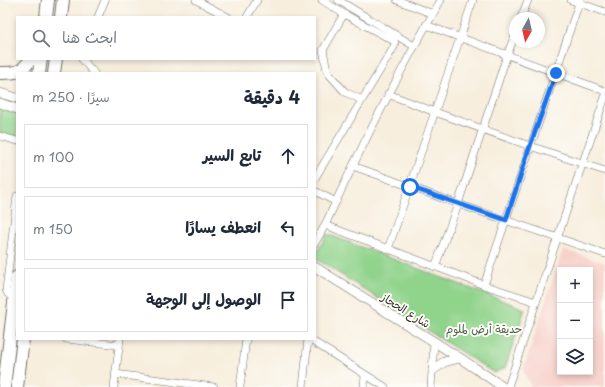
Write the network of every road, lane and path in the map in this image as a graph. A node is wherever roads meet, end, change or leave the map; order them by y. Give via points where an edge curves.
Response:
1 (63, 0) edge
2 (105, 0) edge
3 (196, 0) edge
4 (257, 0) edge
5 (322, 0) edge
6 (338, 0) edge
7 (397, 0) edge
8 (441, 0) edge
9 (473, 0) edge
10 (528, 0) edge
11 (571, 0) edge
12 (580, 2) edge
13 (523, 12) edge
14 (605, 12) edge
15 (344, 14) junction
16 (432, 14) junction
17 (61, 16) edge
18 (98, 16) edge
19 (226, 16) edge
20 (248, 16) edge
21 (426, 25) junction
22 (461, 39) junction
23 (414, 46) junction
24 (510, 48) edge
25 (507, 55) junction
26 (31, 60) edge
27 (41, 60) edge
28 (56, 60) edge
29 (83, 60) edge
30 (39, 72) edge
31 (54, 72) edge
32 (93, 72) edge
33 (0, 73) edge
34 (556, 73) junction
35 (605, 91) edge
36 (0, 93) edge
37 (388, 94) junction
38 (14, 97) edge
39 (605, 97) edge
40 (362, 100) junction
41 (435, 112) junction
42 (483, 129) junction
43 (0, 136) edge
44 (16, 141) edge
45 (530, 146) junction
46 (582, 163) junction
47 (353, 166) junction
48 (605, 171) edge
49 (316, 176) edge
50 (410, 187) junction
51 (316, 192) edge
52 (336, 202) junction
53 (458, 204) junction
54 (16, 205) edge
55 (506, 220) junction
56 (325, 225) junction
57 (557, 239) junction
58 (316, 241) edge
59 (388, 249) junction
60 (605, 254) edge
61 (435, 267) junction
62 (316, 268) edge
63 (16, 284) edge
64 (484, 285) junction
65 (14, 298) junction
66 (536, 302) junction
67 (23, 340) edge
68 (84, 340) edge
69 (246, 340) edge
70 (309, 340) edge
71 (311, 340) edge
72 (119, 342) edge
73 (434, 342) junction
74 (460, 358) junction
75 (433, 370) junction
76 (115, 374) junction
77 (365, 374) junction
78 (180, 385) edge
79 (4, 387) edge
80 (17, 387) edge
81 (114, 387) edge
82 (214, 387) edge
83 (240, 387) edge
84 (303, 387) edge
85 (364, 387) edge
86 (385, 387) edge
87 (431, 387) edge
88 (503, 387) edge
89 (508, 387) edge

1 - 17 highway
2 - 18 street
3 - 19 street
4 - 20 street
5 - 15 street
6 - 23 street
7 - 16 street
8 - 16 street
9 - 22 street
10 - 13 street
11 - 12 street
12 - 14 street
12 - 34 street
15 - 40 street via 324,46 323,54 329,74 345,92
15 - 40 street via 395,43
16 - 21 street
21 - 22 street
21 - 23 street
22 - 25 street
22 - 41 street
23 - 37 street
24 - 25 street
25 - 34 street
25 - 42 street
26 - 33 highway via 24,69 13,73
27 - 30 highway
28 - 31 highway
29 - 32 street
34 - 35 street
34 - 45 street
36 - 38 main road
37 - 41 street
37 - 47 street
39 - 46 street
40 - 49 street
41 - 42 street
41 - 50 street
42 - 45 street
42 - 53 street
43 - 44 street
45 - 46 street
45 - 55 street
46 - 48 street
46 - 57 street
47 - 50 street
47 - 52 street
50 - 53 street
50 - 59 street
51 - 52 street
52 - 56 street
53 - 55 street
53 - 61 street
54 - 65 street via 6,290
55 - 57 street
55 - 64 street
56 - 58 street
56 - 59 street
57 - 60 street
57 - 66 street
59 - 61 street
61 - 64 street
62 - 73 main road, شارع الحجاز
63 - 65 highway
64 - 66 street
65 - 79 highway
66 - 89 street
67 - 80 highway
68 - 72 street
69 - 83 street
70 - 84 street
71 - 77 street
72 - 76 street
73 - 74 main road, شارع الحجاز
73 - 75 street
74 - 75 main road via 444,362
74 - 88 main road, شارع الحجاز
75 - 87 street
76 - 78 street
76 - 81 street
77 - 85 street
77 - 86 street
78 - 82 street

